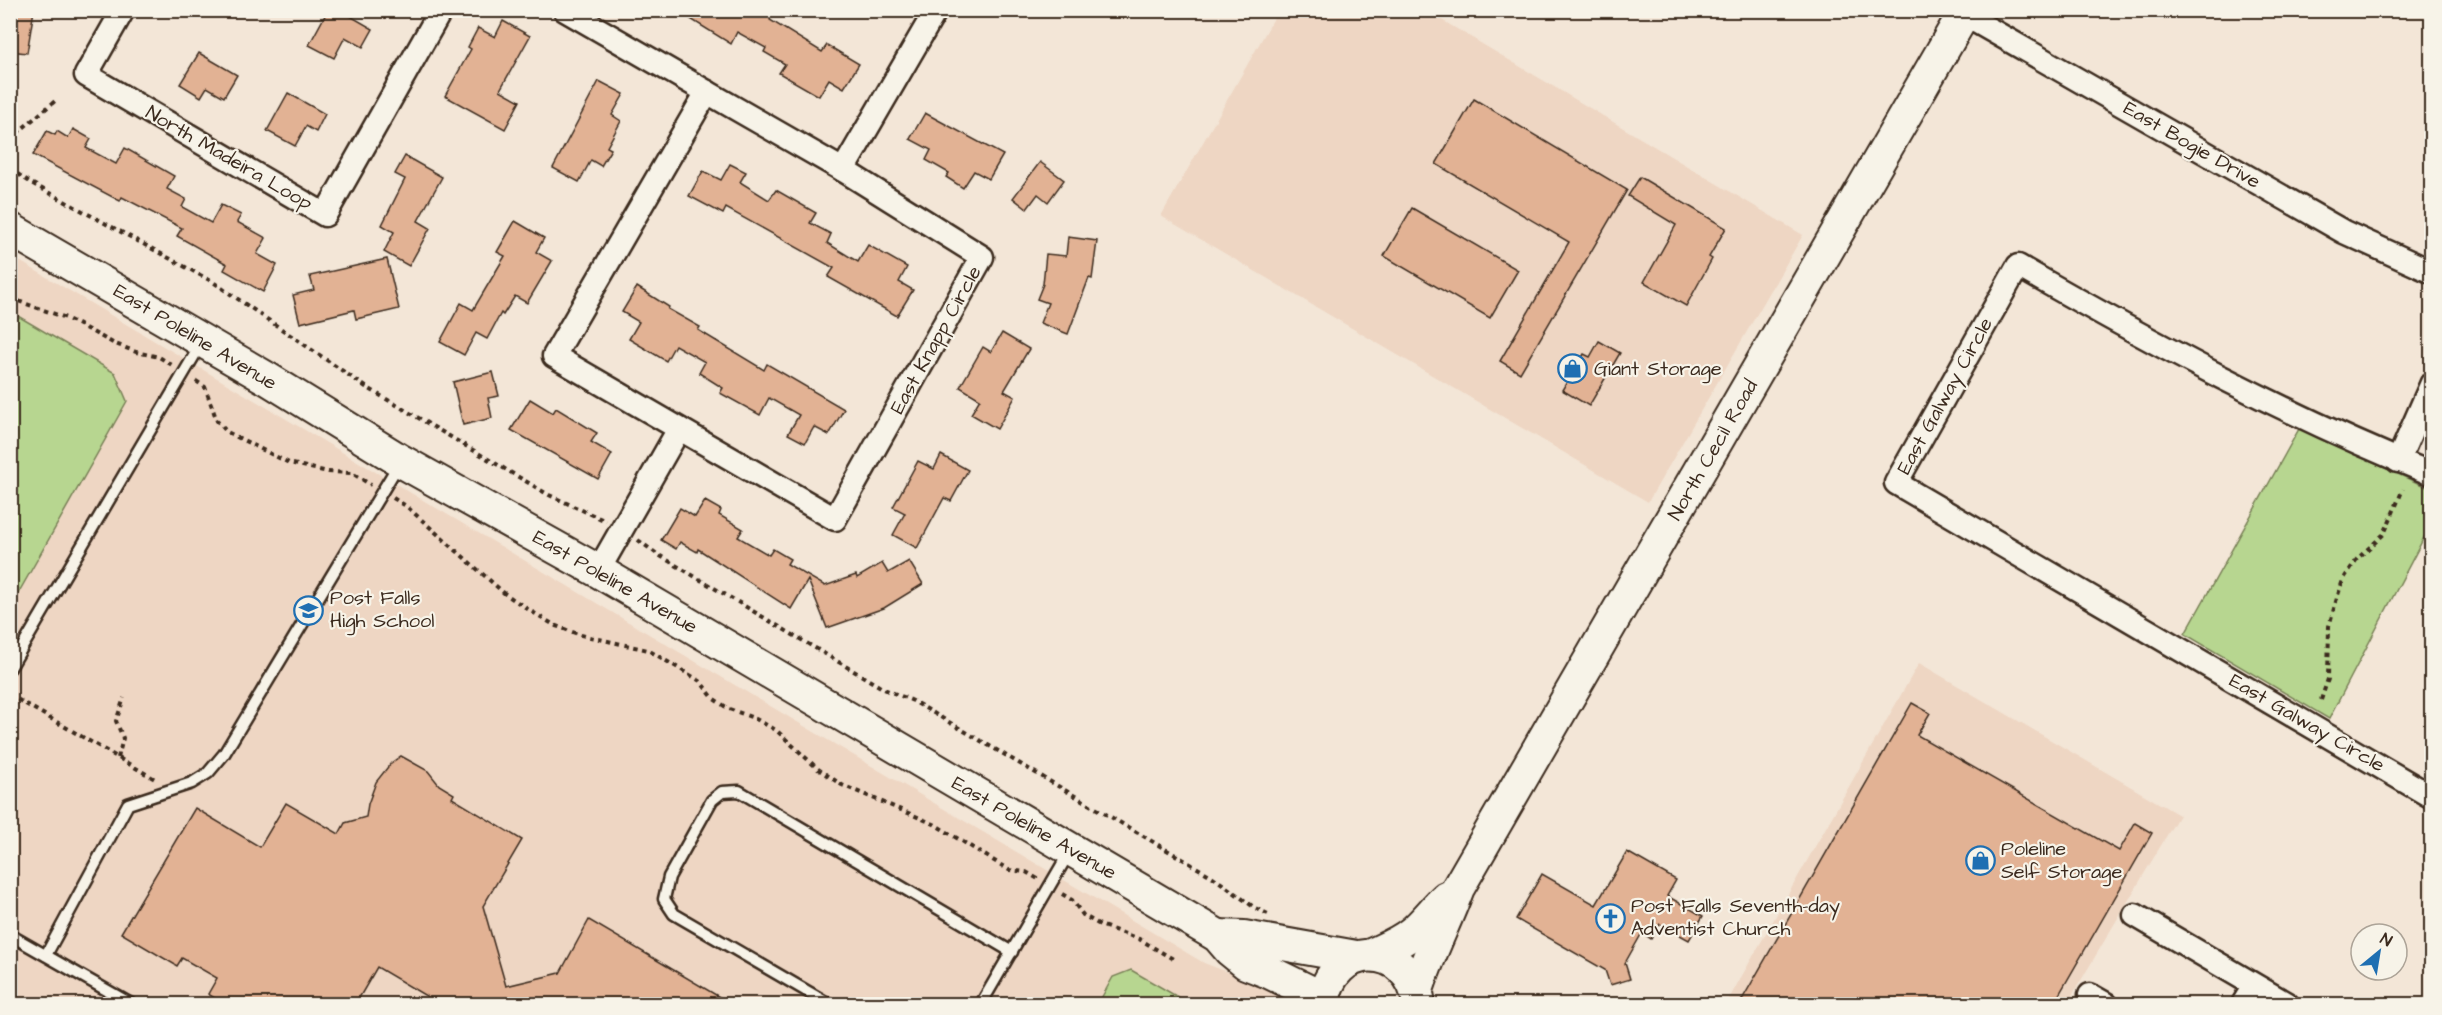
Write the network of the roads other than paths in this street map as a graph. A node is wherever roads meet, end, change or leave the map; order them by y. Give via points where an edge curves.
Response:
1 (123, 10) edge
2 (441, 10) edge
3 (565, 10) edge
4 (936, 10) edge
5 (1961, 12) edge
6 (707, 92) junction
7 (843, 170) junction
8 (10, 229) edge
9 (2432, 272) edge
10 (203, 341) junction
11 (2432, 383) edge
12 (679, 429) junction
13 (401, 461) junction
14 (2398, 461) junction
15 (2432, 474) edge
16 (598, 571) junction
17 (10, 668) edge
18 (2432, 796) edge
19 (1071, 850) junction
20 (1458, 888) junction
21 (2135, 915) dead end
22 (10, 934) edge
23 (1218, 936) junction
24 (1012, 952) junction
25 (46, 955) junction
26 (1364, 956) junction
27 (2249, 995) edge
28 (1418, 998) edge
29 (131, 1005) edge
30 (829, 1005) edge
31 (981, 1005) edge
32 (1322, 1005) edge
33 (2287, 1005) edge

1 - 2 street, North Madeira Loop via 86,75 326,215
3 - 6 street
4 - 7 street
5 - 9 street, East Bogie Drive via 2344,232
5 - 20 main road, North Cecil Road
6 - 7 street, East Knapp Circle
6 - 12 street, East Knapp Circle via 554,356
7 - 12 street, East Knapp Circle via 982,257 835,519
8 - 10 main road, East Poleline Avenue
10 - 13 main road, East Poleline Avenue
10 - 17 lane
11 - 14 street
12 - 16 street
13 - 16 main road, East Poleline Avenue
13 - 25 lane via 224,754 208,773 192,783 128,804
14 - 15 street, East Galway Circle
14 - 18 street, East Galway Circle via 2201,367 2018,266 1896,483
16 - 19 main road, East Poleline Avenue
19 - 23 main road, East Poleline Avenue
19 - 24 lane
20 - 26 main road, North Cecil Road via 1398,943
20 - 28 main road, North Cecil Road via 1433,944
21 - 27 street
22 - 25 lane
23 - 26 main road, East Poleline Avenue
23 - 32 main road, East Poleline Avenue via 1246,963 1308,991
24 - 30 lane via 739,791 722,792 712,800 669,877 664,899 674,914
24 - 31 lane
25 - 29 lane
26 - 28 main road, East Poleline Avenue via 1386,958 1400,965 1410,976
26 - 32 main road, North Cecil Road via 1342,964 1331,975
27 - 33 street

